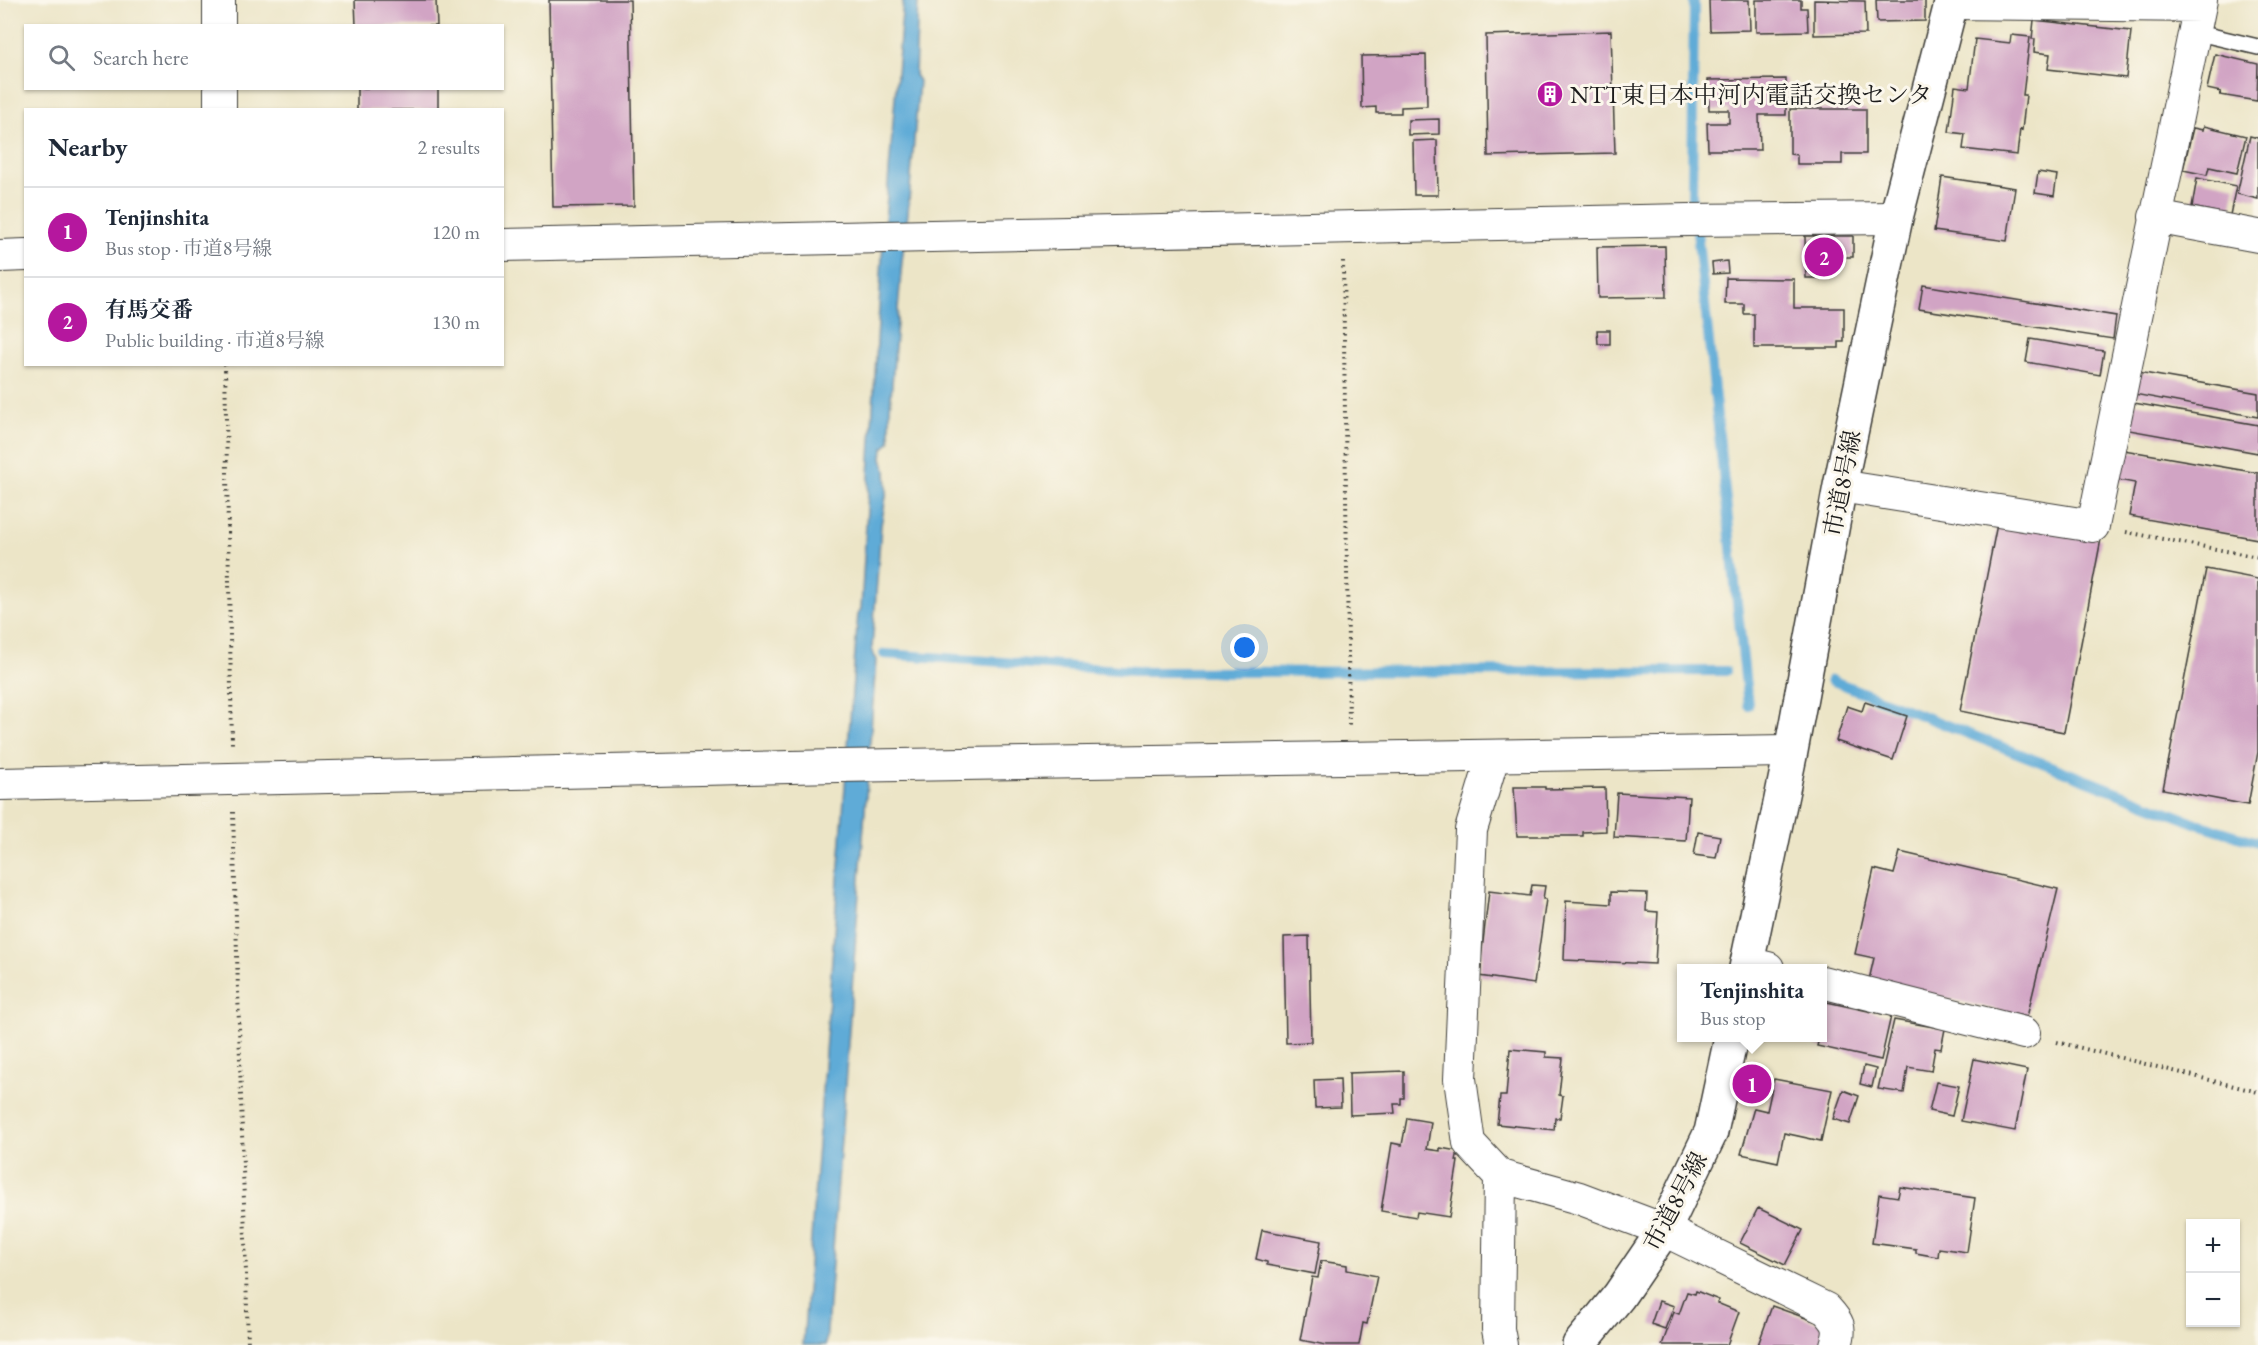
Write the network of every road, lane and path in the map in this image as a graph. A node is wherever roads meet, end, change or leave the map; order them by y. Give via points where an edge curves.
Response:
1 (219, 0) edge
2 (1951, 2) edge
3 (2198, 12) edge
4 (219, 24) edge
5 (2258, 47) edge
6 (220, 90) edge
7 (220, 108) edge
8 (1896, 218) junction
9 (2156, 218) junction
10 (1342, 228) junction
11 (2258, 236) edge
12 (504, 245) edge
13 (24, 255) edge
14 (0, 256) edge
15 (225, 366) edge
16 (1840, 486) junction
17 (2093, 526) junction
18 (2258, 557) edge
19 (1349, 711) dead end
20 (1791, 751) junction
21 (1493, 757) junction
22 (233, 779) junction
23 (0, 784) edge
24 (1754, 964) edge
25 (1827, 983) edge
26 (2024, 1033) joint
27 (1730, 1042) edge
28 (2258, 1092) edge
29 (1500, 1176) junction
30 (1664, 1230) junction
31 (248, 1345) edge
32 (1501, 1345) edge
33 (1579, 1345) edge
34 (1836, 1345) edge

1 - 4 street
2 - 3 street
2 - 8 street, 市道8号線
3 - 5 lane
3 - 9 street
6 - 7 street
8 - 10 street
8 - 16 street, 市道8号線
9 - 11 street
9 - 17 street
10 - 12 street
10 - 19 path
13 - 14 street
15 - 22 path
16 - 17 street
16 - 20 street, 市道8号線
17 - 18 path
20 - 21 street
20 - 24 street, 市道8号線
21 - 22 street
21 - 29 street via 1472,830 1460,1079 1469,1143
22 - 23 street
22 - 31 path
25 - 26 street
26 - 28 path
27 - 30 street, 市道8号線 via 1711,1132
29 - 30 street via 1579,1198
29 - 32 street
30 - 33 street, 市道8号線 via 1619,1296
30 - 34 street via 1826,1309 1837,1321

